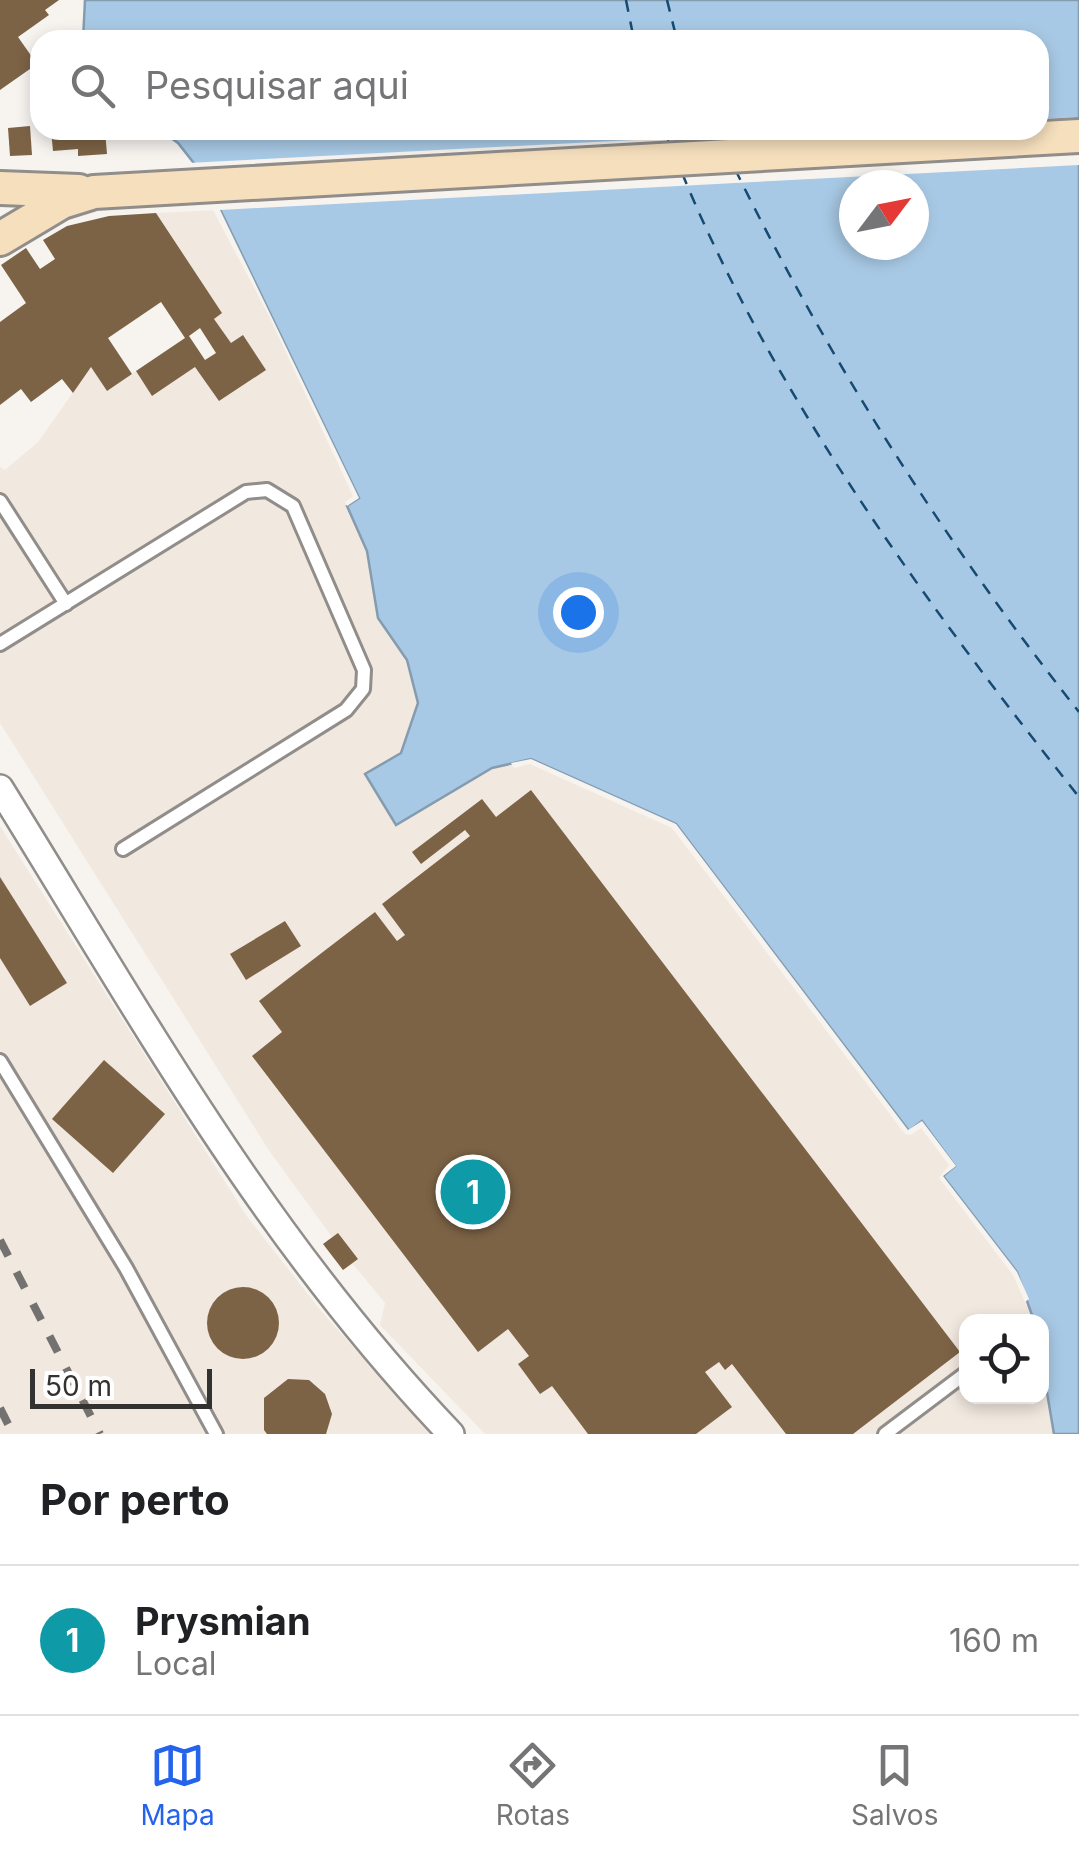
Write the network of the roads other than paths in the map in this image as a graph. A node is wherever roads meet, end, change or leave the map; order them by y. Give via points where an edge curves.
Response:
1 (1079, 136) edge
2 (1049, 138) edge
3 (1009, 140) edge
4 (0, 188) edge
5 (94, 192) junction
6 (0, 239) edge
7 (0, 501) edge
8 (66, 604) junction
9 (0, 644) edge
10 (0, 788) edge
11 (123, 848) dead end
12 (0, 1061) edge
13 (959, 1378) edge
14 (216, 1434) edge
15 (451, 1434) edge
16 (886, 1434) edge

1 - 2 main road
3 - 5 main road
4 - 5 main road
5 - 6 main road via 62,202
7 - 8 lane
8 - 9 lane
8 - 11 lane via 246,492 267,490 286,498 298,514 364,670 362,688 346,710
10 - 15 street via 236,1171 326,1293
12 - 14 lane via 110,1240
13 - 16 lane

